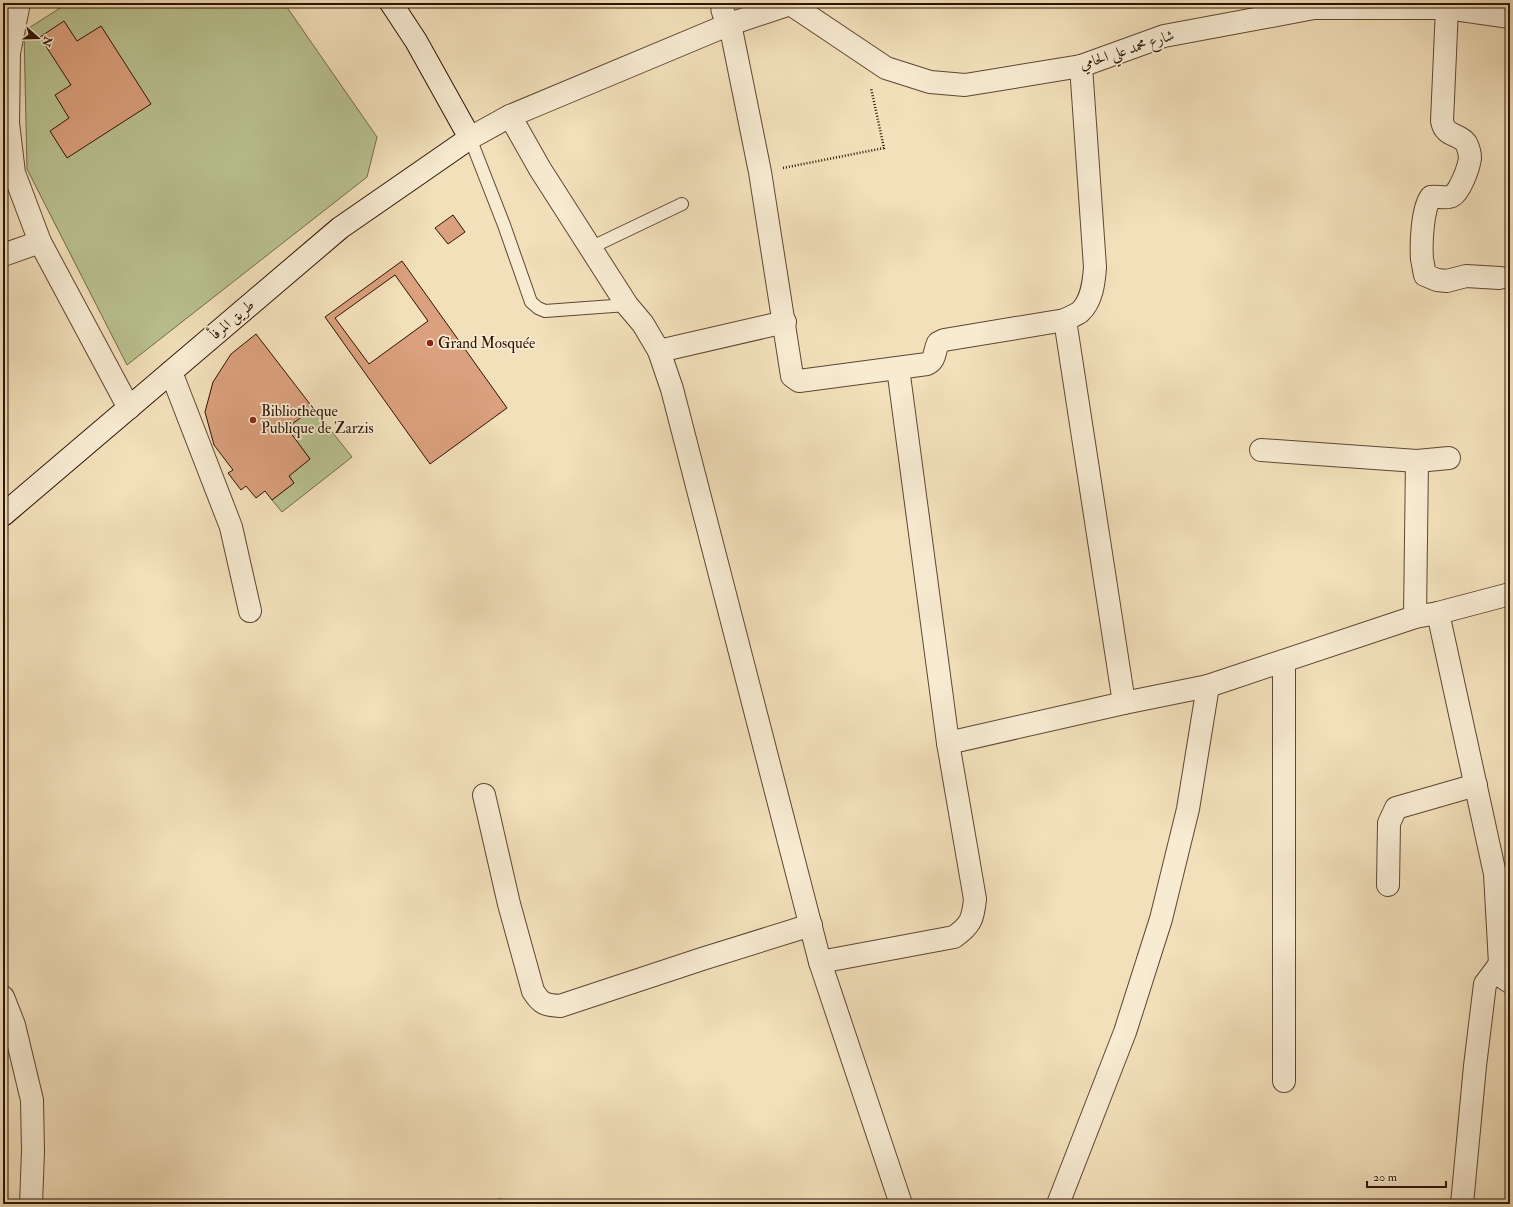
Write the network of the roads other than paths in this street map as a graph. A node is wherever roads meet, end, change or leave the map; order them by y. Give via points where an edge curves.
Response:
1 (19, 3) edge
2 (391, 3) edge
3 (405, 3) edge
4 (723, 3) edge
5 (790, 4) edge
6 (1314, 6) edge
7 (1446, 8) junction
8 (1510, 17) edge
9 (730, 24) junction
10 (416, 41) junction
11 (1081, 66) junction
12 (6, 86) edge
13 (510, 116) junction
14 (470, 138) junction
15 (682, 204) dead end
16 (40, 242) junction
17 (590, 248) junction
18 (3, 255) edge
19 (1500, 278) dead end
20 (627, 305) junction
21 (1065, 320) junction
22 (785, 322) junction
23 (659, 352) junction
24 (898, 368) junction
25 (171, 372) junction
26 (129, 408) junction
27 (1261, 450) dead end
28 (1449, 458) dead end
29 (1417, 461) junction
30 (3, 515) edge
31 (1510, 594) edge
32 (250, 611) dead end
33 (1438, 613) junction
34 (1415, 617) junction
35 (1284, 661) junction
36 (1208, 686) junction
37 (1124, 703) junction
38 (948, 742) junction
39 (1476, 786) junction
40 (484, 795) dead end
41 (1388, 885) dead end
42 (811, 925) junction
43 (820, 962) junction
44 (1505, 973) edge
45 (3, 997) edge
46 (1284, 1081) dead end
47 (32, 1204) edge
48 (901, 1204) edge
49 (1058, 1204) edge
50 (1462, 1204) edge

1 - 12 street via 9,53
2 - 10 street
3 - 10 street
4 - 9 street via 722,7
5 - 9 street, طريق المرفأ
5 - 11 street, شارع محمد علي الحامي via 886,68 930,82 965,85
6 - 7 street, شارع محمد علي الحامي
6 - 11 street, شارع محمد علي الحامي via 1164,36
7 - 8 street, شارع محمد علي الحامي
7 - 19 street via 1442,121 1447,132 1465,142 1470,159 1456,194 1451,198 1431,197 1428,201 1423,226 1422,259 1425,275 1447,281 1466,276
9 - 13 street, طريق المرفأ
9 - 22 street via 760,172
10 - 14 street
11 - 21 street via 1095,267 1091,294 1086,304 1079,312
12 - 16 street via 14,173
13 - 14 street, طريق المرفأ
13 - 17 street
14 - 20 lane via 531,302 545,311
14 - 25 street, طريق المرفأ via 340,228
15 - 17 lane
16 - 18 street
16 - 26 street
17 - 20 street
20 - 23 street via 643,324
21 - 24 street via 944,340 938,343 931,362
21 - 37 street
22 - 23 street
22 - 24 street via 792,376 796,379 806,380
23 - 42 street via 672,389
24 - 38 street
25 - 26 street, طريق المرفأ
25 - 32 street via 231,526
26 - 30 street, طريق المرفأ
27 - 29 street
28 - 29 street
29 - 34 street
31 - 33 street
33 - 34 street
33 - 39 street
34 - 35 street
35 - 36 street
35 - 46 street
36 - 37 street
36 - 49 street via 1188,809 1161,919 1125,1032
37 - 38 street
38 - 43 street via 975,899 970,923 954,937
39 - 41 street via 1396,808 1389,824
39 - 44 street via 1495,874
40 - 42 street via 509,904 533,991 539,1001 548,1005 560,1006
42 - 43 street
43 - 48 street
44 - 50 street via 1485,984
45 - 47 street via 14,1025 32,1100

